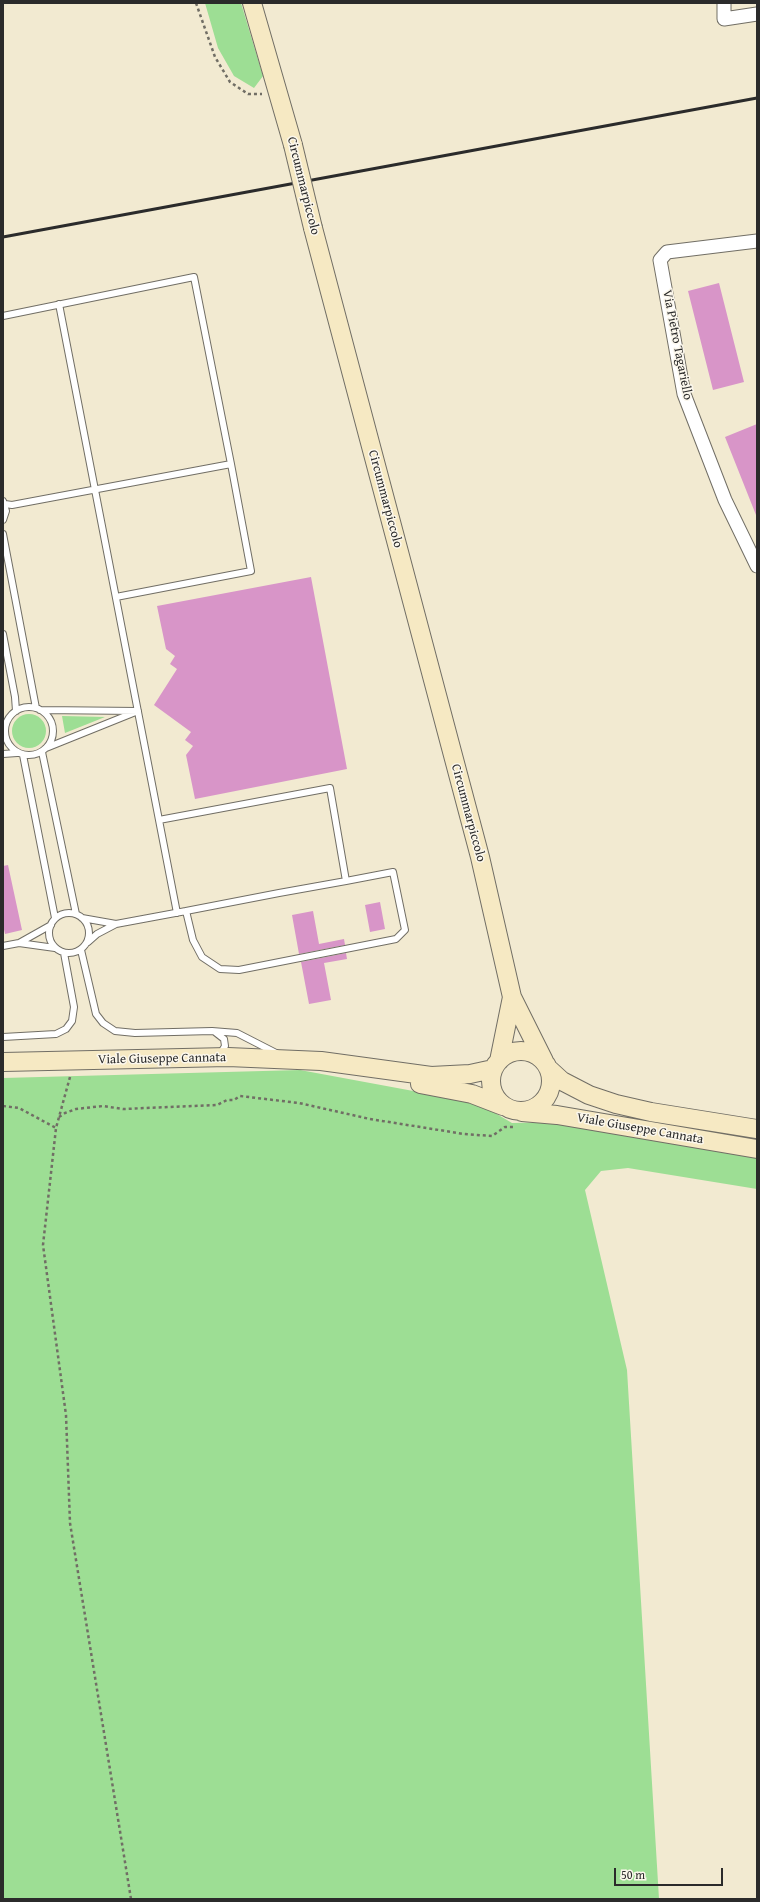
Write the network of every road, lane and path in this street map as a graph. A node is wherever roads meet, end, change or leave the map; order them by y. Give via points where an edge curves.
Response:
1 (196, 3) edge
2 (252, 3) edge
3 (724, 3) edge
4 (757, 14) edge
5 (279, 95) junction
6 (757, 241) edge
7 (59, 304) junction
8 (3, 316) edge
9 (231, 464) junction
10 (96, 489) junction
11 (4, 502) edge
12 (3, 520) edge
13 (3, 534) edge
14 (757, 566) edge
15 (116, 597) junction
16 (3, 634) edge
17 (38, 709) junction
18 (138, 711) junction
19 (13, 713) junction
20 (3, 716) edge
21 (44, 750) junction
22 (3, 754) edge
23 (20, 754) junction
24 (159, 820) junction
25 (346, 880) junction
26 (186, 911) junction
27 (177, 913) junction
28 (76, 914) junction
29 (55, 918) junction
30 (82, 918) junction
31 (51, 924) junction
32 (116, 924) junction
33 (20, 943) junction
34 (87, 943) junction
35 (3, 946) edge
36 (55, 948) junction
37 (81, 950) junction
38 (64, 953) junction
39 (512, 997) junction
40 (212, 1031) junction
41 (3, 1037) edge
42 (216, 1058) junction
43 (288, 1060) junction
44 (75, 1061) junction
45 (321, 1061) junction
46 (3, 1062) edge
47 (496, 1065) junction
48 (547, 1066) junction
49 (3, 1106) edge
50 (504, 1106) junction
51 (59, 1117) junction
52 (520, 1119) junction
53 (56, 1128) junction
54 (757, 1129) edge
55 (757, 1149) edge
56 (131, 1899) edge

1 - 5 path via 215,57 230,82 248,94
2 - 5 street, Circummarpiccolo
3 - 4 street via 724,19
5 - 39 street, Circummarpiccolo, bridge via 480,857
6 - 14 street, Via Pietro Tagariello via 667,252 660,260 684,394 725,500
7 - 8 lane
7 - 9 lane via 194,277
7 - 10 lane
9 - 10 lane
9 - 15 lane via 251,571
10 - 11 lane via 12,505
10 - 15 lane
11 - 12 lane via 6,511
13 - 17 lane
15 - 18 lane
16 - 19 lane via 15,697
17 - 18 lane
17 - 19 lane via 28,707
17 - 21 lane via 48,716 53,726 52,738
18 - 21 lane
18 - 24 lane
19 - 20 lane
19 - 23 lane via 6,725 5,735 10,747
21 - 23 lane via 30,756
21 - 28 lane
22 - 23 lane
23 - 29 lane
24 - 25 lane via 330,788
24 - 27 lane
25 - 26 lane
25 - 26 lane via 392,872 405,930 396,939 239,970 220,969 202,957 193,940
26 - 27 lane
27 - 32 lane
28 - 29 lane via 65,913
28 - 30 lane
29 - 31 lane
30 - 32 lane
30 - 34 lane via 89,930
31 - 33 lane
31 - 36 lane via 49,937
32 - 34 lane via 97,934
33 - 35 lane
33 - 36 lane
34 - 37 lane
36 - 38 lane
37 - 38 lane
37 - 40 lane via 96,1014 103,1023 115,1031
38 - 41 lane via 74,1007 72,1021 66,1029 56,1034
39 - 47 street, Circummarpiccolo
39 - 48 street, Circummarpiccolo
40 - 42 lane via 224,1039 225,1046
40 - 43 lane via 237,1033
42 - 43 street, Viale Giuseppe Cannata
42 - 44 street, Viale Giuseppe Cannata
43 - 45 street, Viale Giuseppe Cannata
44 - 46 street, Viale Giuseppe Cannata
44 - 51 path
45 - 47 street, Viale Giuseppe Cannata via 432,1076 470,1074
45 - 50 street, Viale Giuseppe Cannata via 472,1094
47 - 48 street via 507,1054 527,1051 537,1055
47 - 50 street via 491,1079 492,1089 496,1099
48 - 52 street via 551,1085 547,1098 540,1106
48 - 54 street, Viale Giuseppe Cannata via 562,1081 589,1095 616,1104
49 - 53 path via 18,1108
50 - 52 street
51 - 52 path via 76,1109 103,1106 123,1109 217,1104 240,1096 299,1103 370,1120 464,1134 492,1136
51 - 53 path
52 - 55 street, Viale Giuseppe Cannata via 557,1115
53 - 56 path via 43,1245 66,1415 70,1523

